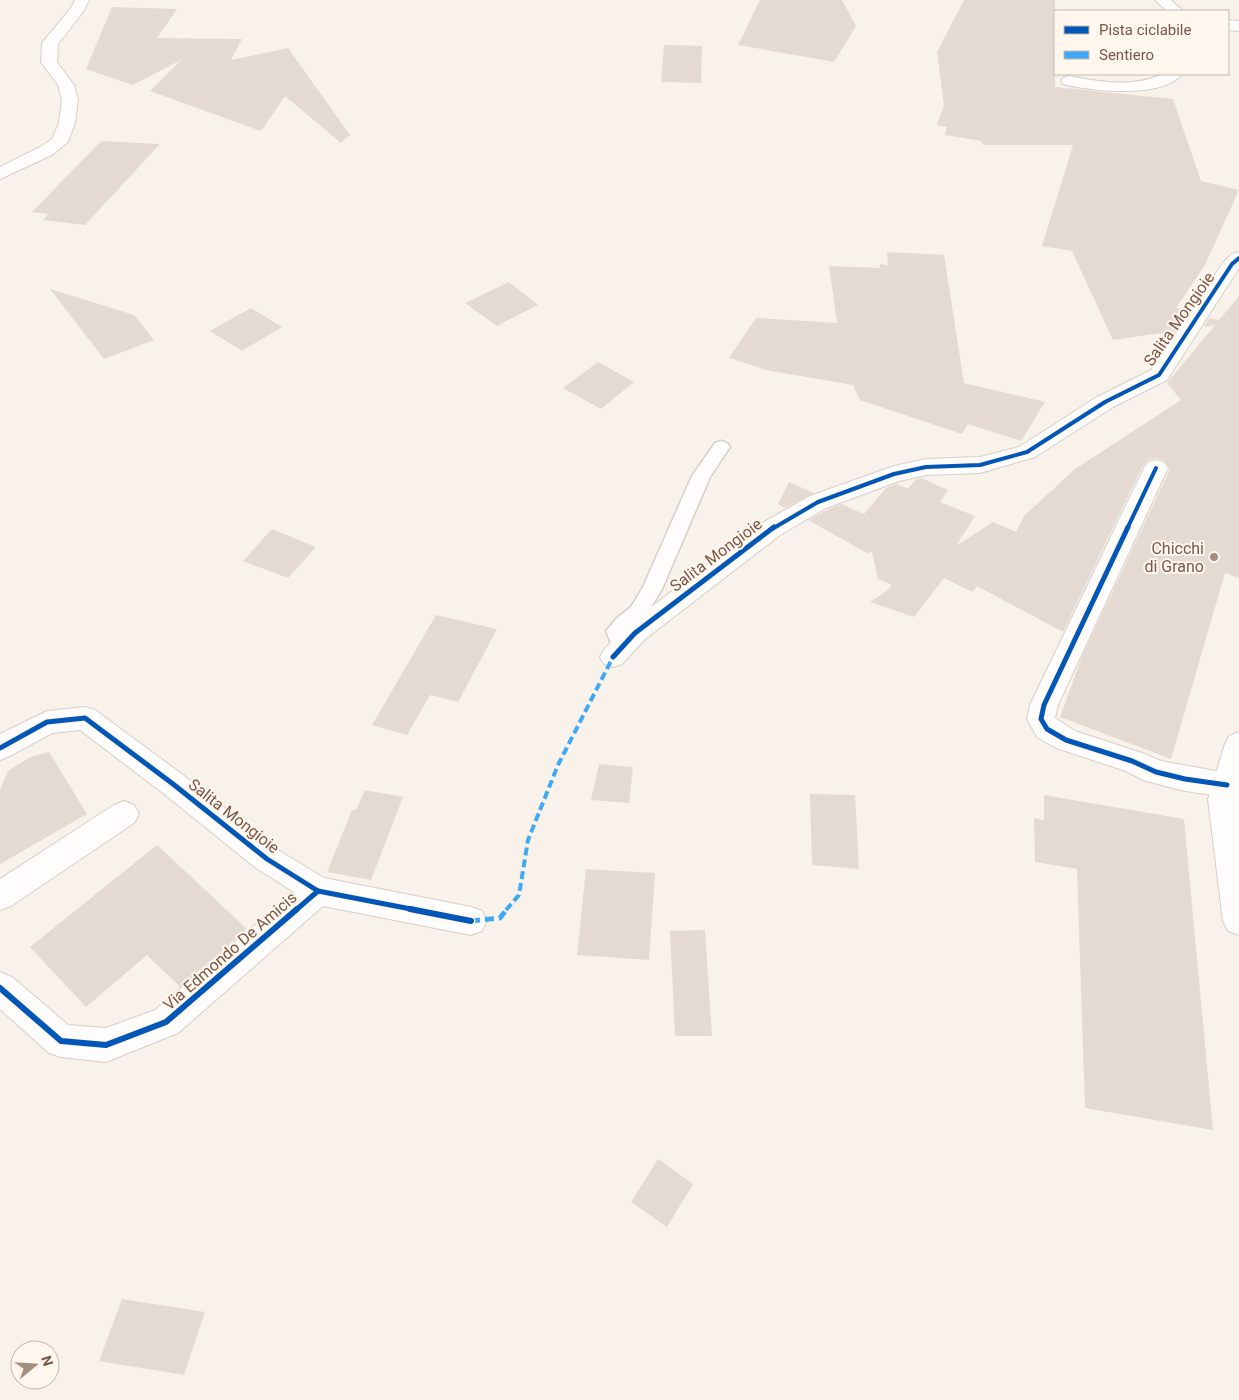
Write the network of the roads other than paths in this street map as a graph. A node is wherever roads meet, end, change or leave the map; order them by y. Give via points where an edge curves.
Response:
1 (82, 0) edge
2 (1162, 0) edge
3 (1175, 10) edge
4 (1172, 75) edge
5 (1069, 81) dead end
6 (0, 174) edge
7 (1239, 258) edge
8 (721, 447) dead end
9 (1156, 468) dead end
10 (617, 652) joint
11 (1239, 744) edge
12 (0, 748) edge
13 (1227, 785) junction
14 (124, 814) dead end
15 (318, 891) junction
16 (0, 896) edge
17 (471, 921) dead end
18 (1239, 921) edge
19 (0, 988) edge

1 - 6 street via 50,43 49,62 66,85 70,100 59,142
2 - 3 street
4 - 5 street via 1142,85 1112,87
7 - 10 street, Salita Mongioie via 1159,375 1105,402 1027,452 980,465 926,467 894,474 818,502 771,529 635,633
8 - 10 lane via 701,476 652,589 638,612 616,631
9 - 13 street via 1044,704 1041,718 1047,729 1066,740 1156,772
11 - 13 street
12 - 15 street, Salita Mongioie via 47,722 85,718 267,859
13 - 18 street via 1223,799
14 - 16 street
15 - 17 street, Salita Mongioie
15 - 19 street, Via Edmondo De Amicis via 166,1022 106,1045 61,1041

